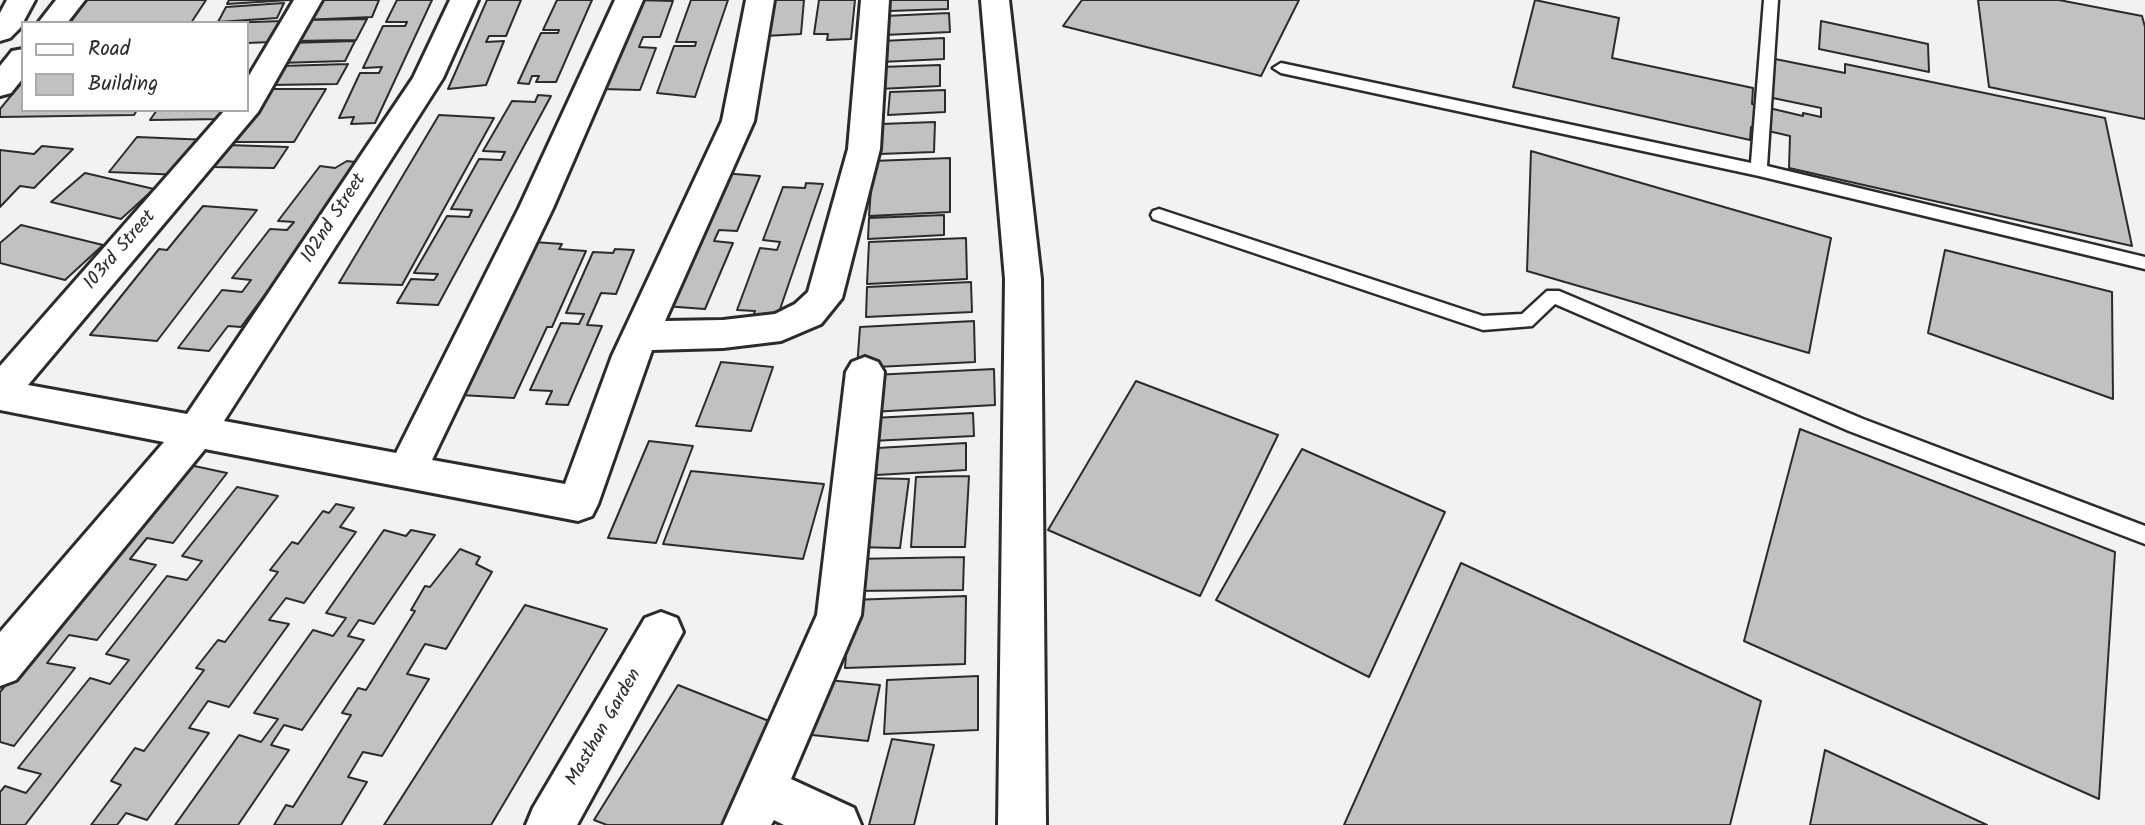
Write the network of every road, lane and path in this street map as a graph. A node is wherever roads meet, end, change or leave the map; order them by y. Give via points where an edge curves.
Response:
1 (21, 0) edge
2 (71, 0) edge
3 (308, 0) edge
4 (464, 0) edge
5 (629, 0) edge
6 (760, 0) edge
7 (876, 0) edge
8 (995, 0) edge
9 (1771, 0) edge
10 (54, 21) edge
11 (0, 32) edge
12 (21, 60) edge
13 (1281, 68) dead end
14 (0, 86) edge
15 (248, 103) edge
16 (240, 112) edge
17 (1759, 170) junction
18 (1159, 215) dead end
19 (2145, 263) edge
20 (639, 337) junction
21 (865, 372) dead end
22 (0, 393) edge
23 (196, 432) junction
24 (407, 470) junction
25 (2145, 536) edge
26 (661, 632) dead end
27 (0, 665) edge
28 (755, 807) edge
29 (550, 825) edge
30 (837, 825) edge
31 (1022, 825) edge

1 - 11 street
2 - 10 street
3 - 15 street
4 - 23 street, 102nd Street via 428,78
5 - 24 street via 536,208
6 - 20 street via 738,121
7 - 20 street via 864,149 824,298 808,314 781,327
8 - 31 street via 1023,279
9 - 17 lane
12 - 14 street
13 - 17 lane
16 - 22 street, 103rd Street
17 - 19 lane
18 - 25 lane via 1483,323 1526,321 1553,296 1856,425
20 - 24 street via 578,503
21 - 28 street via 838,615
22 - 23 street
23 - 24 street
23 - 27 street, 102nd Street
26 - 29 street, Masthan Garden
28 - 30 street

